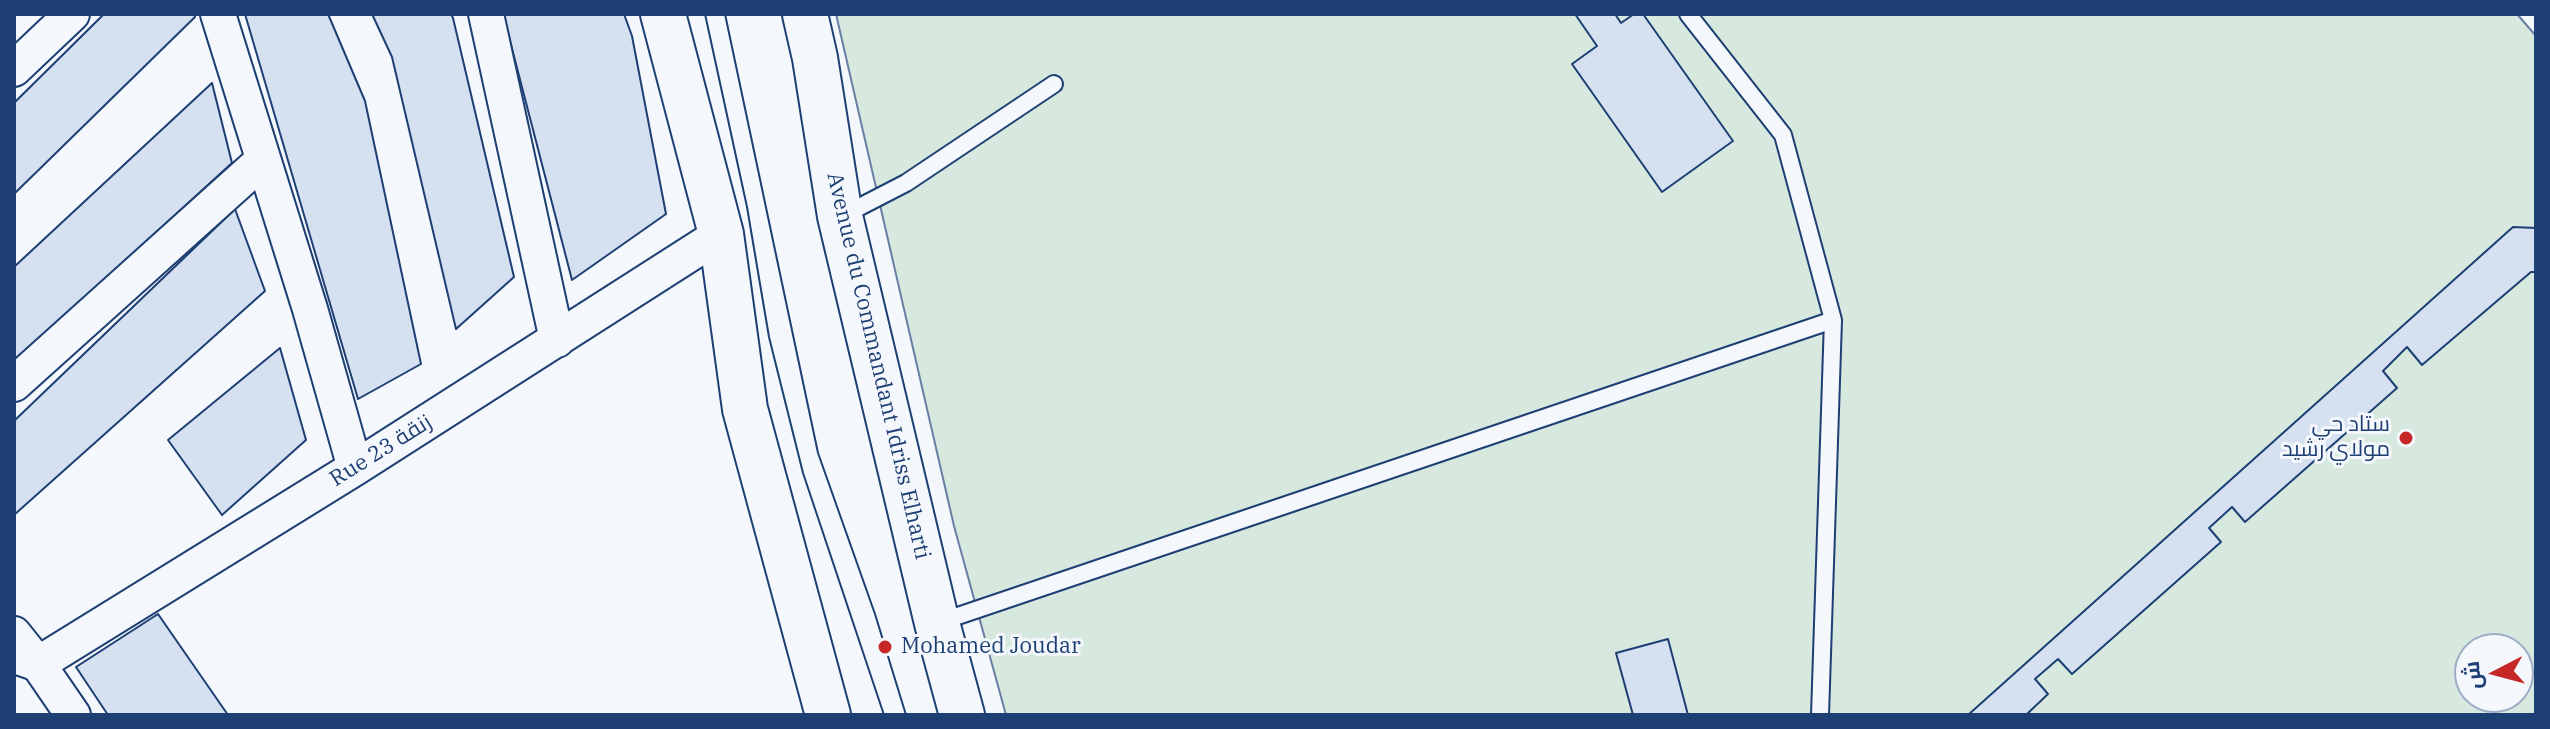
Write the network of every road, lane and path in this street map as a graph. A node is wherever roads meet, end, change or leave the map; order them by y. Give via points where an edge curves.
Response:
1 (72, 14) edge
2 (218, 14) edge
3 (486, 14) edge
4 (663, 14) edge
5 (805, 14) edge
6 (1688, 14) edge
7 (14, 69) edge
8 (1054, 84) dead end
9 (262, 161) junction
10 (840, 216) junction
11 (721, 234) junction
12 (1833, 320) junction
13 (557, 340) junction
14 (14, 384) edge
15 (355, 468) junction
16 (937, 623) junction
17 (14, 634) edge
18 (26, 659) edge
19 (816, 709) edge
20 (73, 715) edge
21 (962, 715) edge
22 (1820, 715) edge

1 - 7 street
2 - 9 street
3 - 13 street
4 - 11 main road
5 - 10 main road, Avenue du Commandant Idriss Elharti
6 - 12 lane via 1783,135
8 - 10 lane via 906,183
9 - 14 street
9 - 15 street
10 - 16 main road, Avenue du Commandant Idriss Elharti
11 - 13 street, Rue 23 زنقة
11 - 19 main road via 745,409
12 - 16 lane
12 - 22 lane
13 - 15 street, Rue 23 زنقة
15 - 18 street, Rue 23 زنقة
16 - 21 main road, Avenue du Commandant Idriss Elharti
17 - 18 street
18 - 20 street

